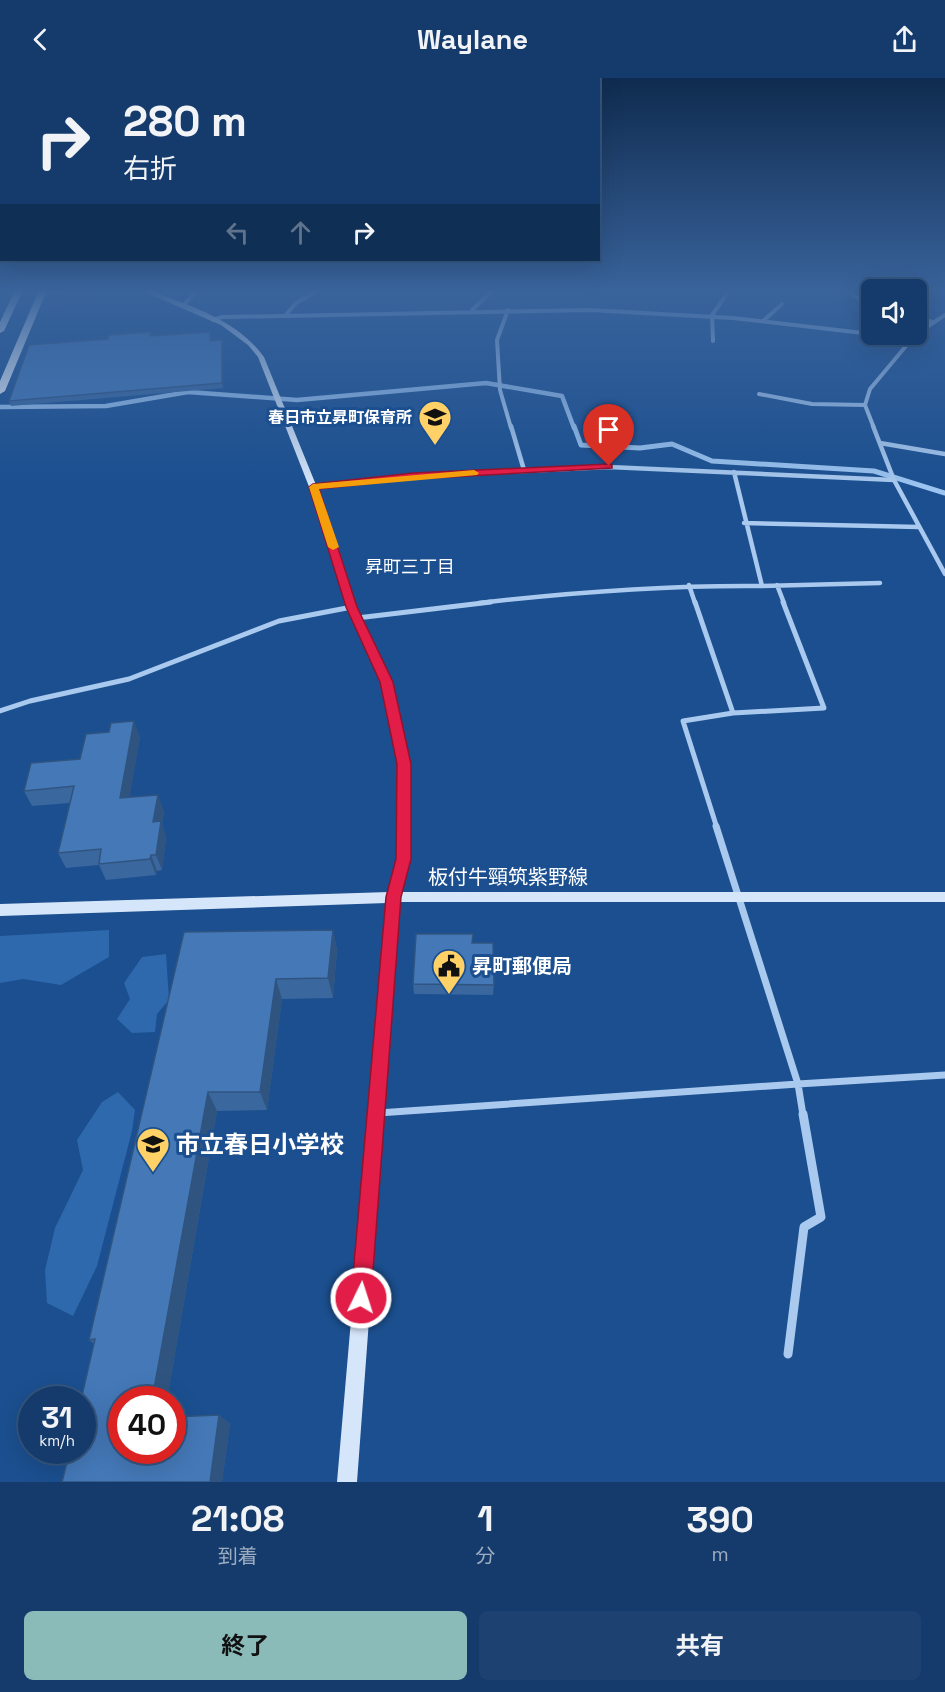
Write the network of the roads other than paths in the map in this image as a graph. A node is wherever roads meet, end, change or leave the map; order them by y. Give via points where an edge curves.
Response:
1 (15, 356) edge
2 (260, 356) edge
3 (498, 356) edge
4 (897, 356) edge
5 (0, 391) edge
6 (759, 394) dead end
7 (865, 405) junction
8 (880, 443) junction
9 (945, 454) edge
10 (524, 471) junction
11 (734, 472) junction
12 (894, 480) junction
13 (313, 487) junction
14 (744, 523) junction
15 (919, 527) junction
16 (945, 574) edge
17 (880, 582) dead end
18 (689, 585) junction
19 (777, 585) junction
20 (762, 586) junction
21 (354, 613) junction
22 (0, 711) edge
23 (733, 713) junction
24 (394, 897) junction
25 (739, 897) junction
26 (945, 897) edge
27 (0, 910) edge
28 (945, 1075) edge
29 (798, 1084) junction
30 (375, 1113) junction
31 (788, 1354) dead end
32 (347, 1482) edge

1 - 5 main road
2 - 13 street
3 - 10 street via 500,390
4 - 7 street via 870,390
6 - 7 street via 841,408
7 - 8 street
8 - 9 street
8 - 12 street
10 - 11 street via 609,466
10 - 13 street via 413,476
11 - 12 street
11 - 14 street
12 - 15 street
13 - 21 street
14 - 15 street
14 - 20 street
15 - 16 street
17 - 19 street
18 - 20 street
18 - 21 street via 588,590
18 - 23 street
19 - 20 street
19 - 23 street via 825,708
21 - 22 street via 279,621 129,679
21 - 24 street via 386,682 404,764 403,859
23 - 25 street via 684,721
24 - 25 street, 板付牛頸筑紫野線
24 - 27 street, 板付牛頸筑紫野線
24 - 30 street
25 - 26 street, 板付牛頸筑紫野線
25 - 29 street
28 - 29 street
29 - 30 street
29 - 31 street via 821,1217 804,1227
30 - 32 street

